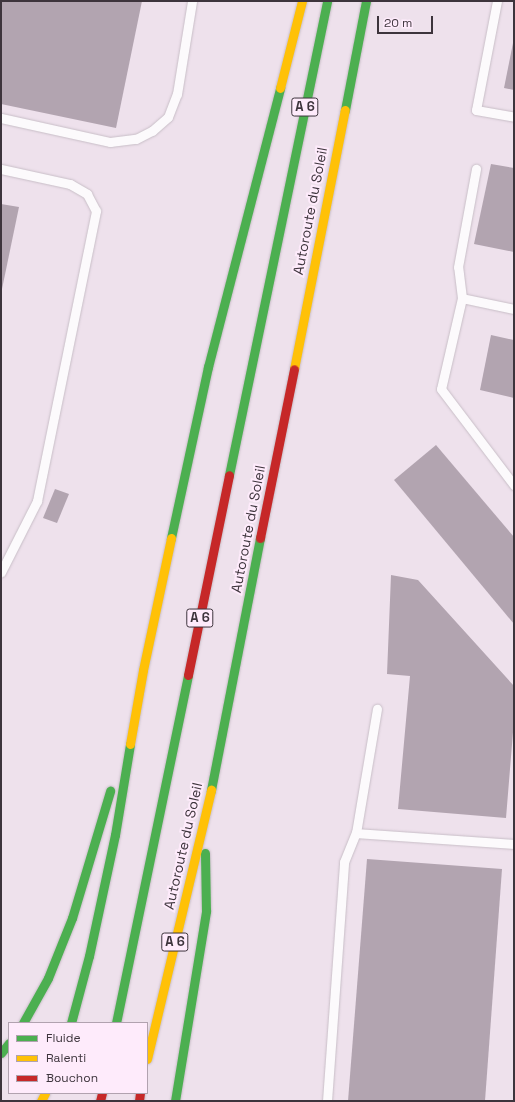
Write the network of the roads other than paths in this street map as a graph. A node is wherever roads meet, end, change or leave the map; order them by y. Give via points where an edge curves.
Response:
1 (192, 1) edge
2 (302, 1) edge
3 (327, 1) edge
4 (366, 1) edge
5 (497, 1) edge
6 (514, 117) edge
7 (1, 118) edge
8 (1, 169) edge
9 (476, 169) dead end
10 (462, 298) junction
11 (514, 309) edge
12 (514, 485) edge
13 (1, 572) edge
14 (143, 670) junction
15 (377, 709) dead end
16 (204, 825) junction
17 (356, 833) junction
18 (514, 844) edge
19 (24, 1022) edge
20 (71, 1022) edge
21 (116, 1022) edge
22 (8, 1044) edge
23 (1, 1053) edge
24 (148, 1056) edge
25 (175, 1101) edge
26 (327, 1101) edge

1 - 7 lane via 177,94 168,117 152,131 136,139 110,142
2 - 14 highway via 208,367
3 - 21 highway, Autoroute du Soleil / A 6
4 - 16 highway, Autoroute du Soleil / A 6
5 - 6 lane via 476,110
8 - 13 lane via 70,184 87,194 96,210 37,501
9 - 10 lane via 458,267
10 - 11 lane
10 - 12 lane via 441,389
14 - 19 highway via 72,918 48,978
14 - 20 highway via 115,835 86,970
15 - 17 lane
16 - 24 highway, Autoroute du Soleil / A 6
16 - 25 highway via 206,910
17 - 18 lane
17 - 26 lane via 344,862
22 - 23 highway

